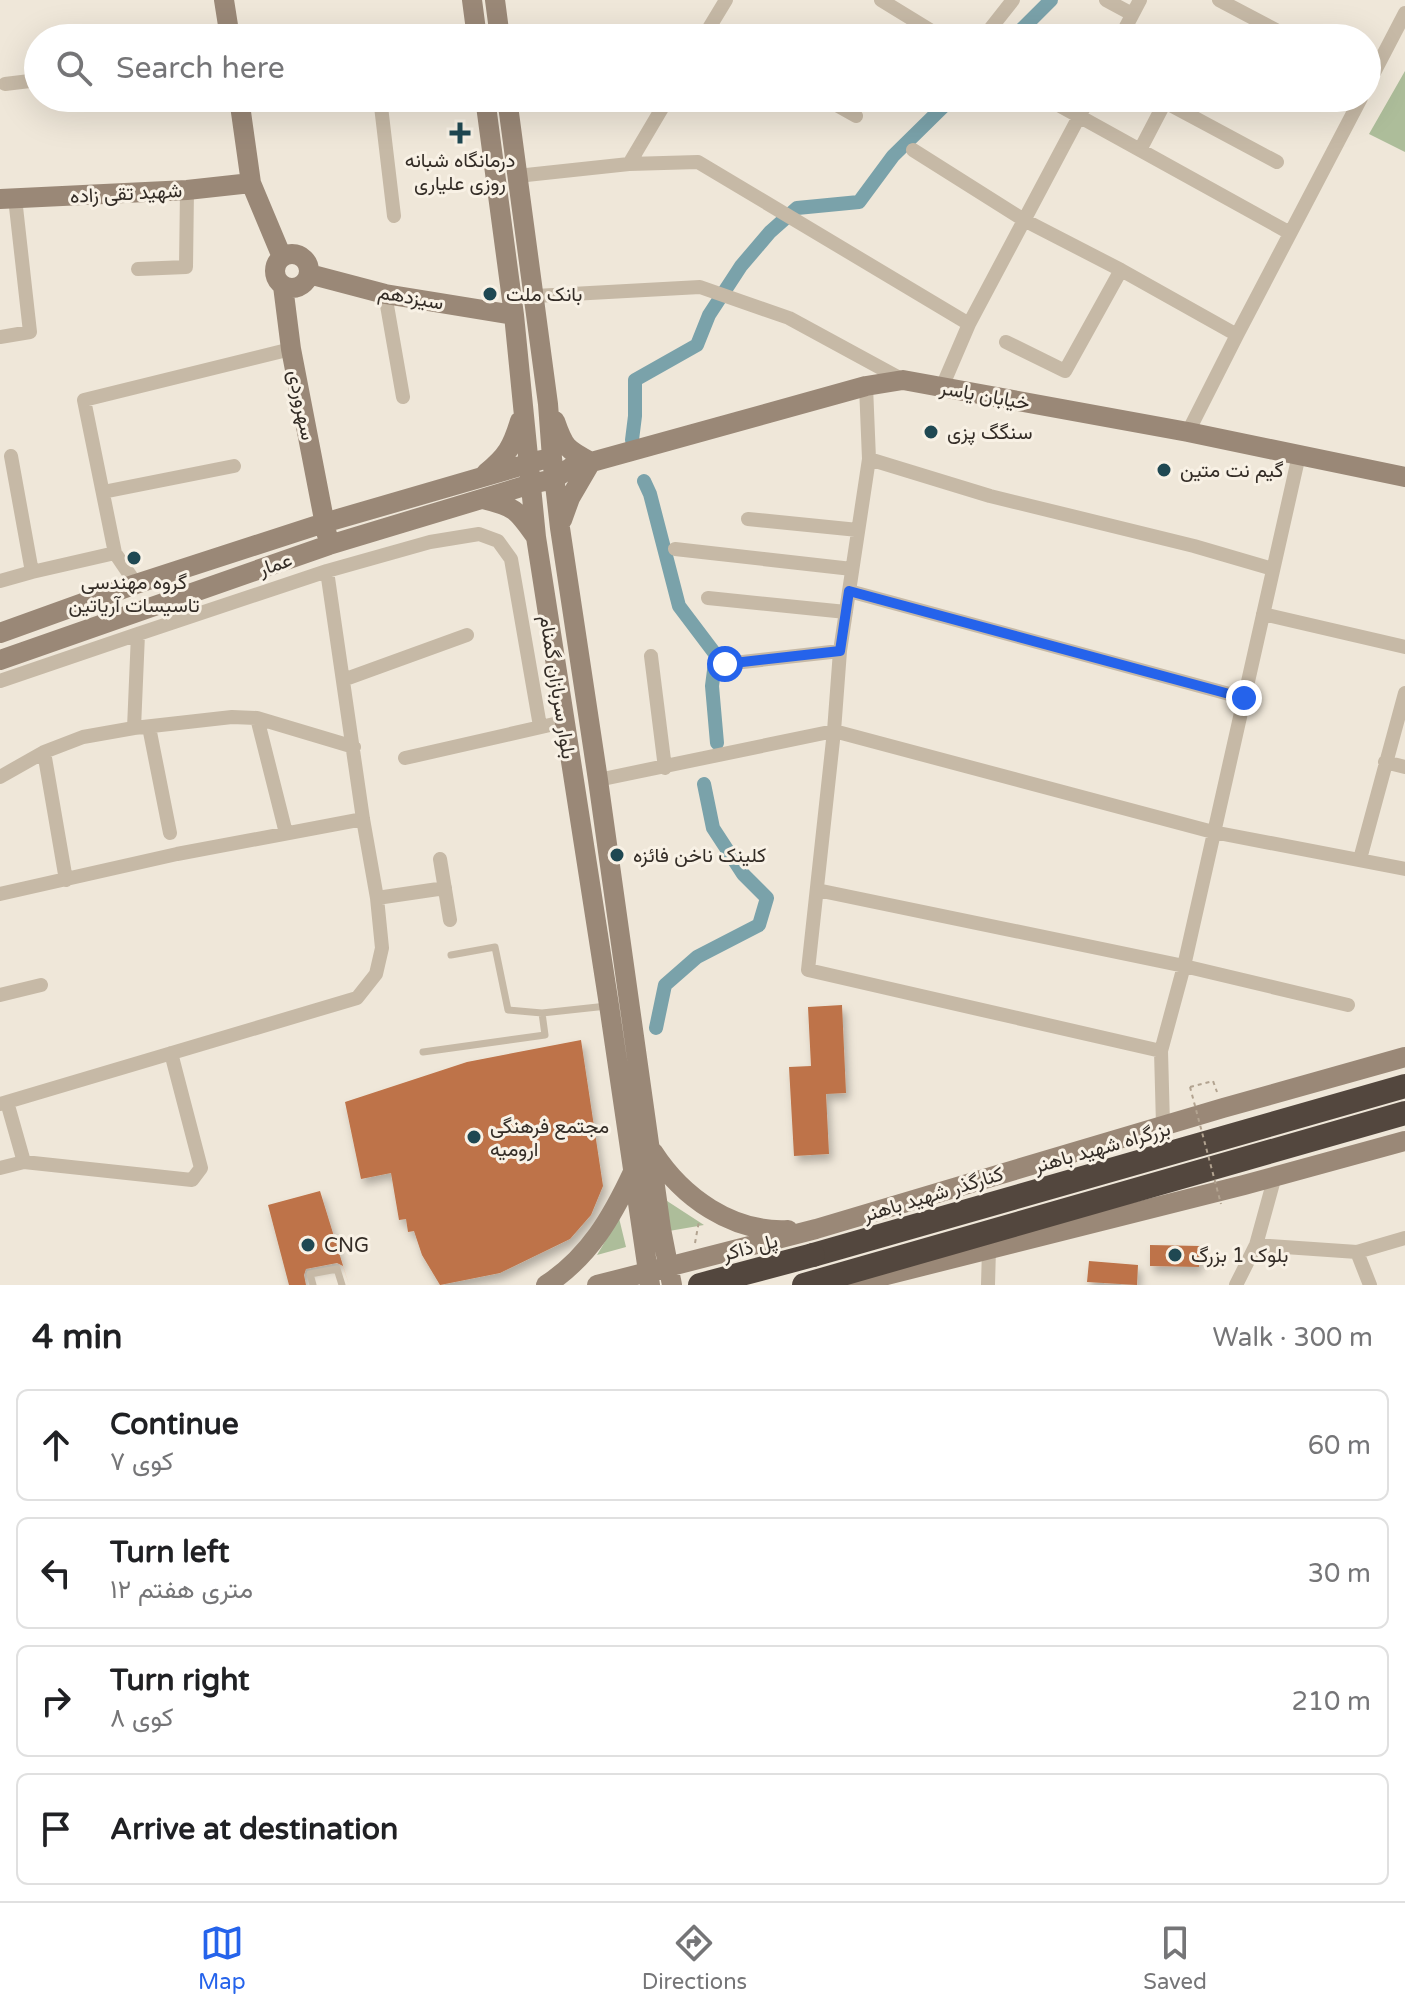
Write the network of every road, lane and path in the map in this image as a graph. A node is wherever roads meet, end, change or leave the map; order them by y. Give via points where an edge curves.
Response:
1 (224, 0) edge
2 (472, 0) edge
3 (495, 0) edge
4 (726, 0) edge
5 (881, 0) edge
6 (1013, 0) edge
7 (1106, 0) edge
8 (1219, 0) edge
9 (1136, 7) edge
10 (1405, 13) edge
11 (228, 24) edge
12 (475, 24) edge
13 (498, 24) edge
14 (715, 24) edge
15 (920, 24) edge
16 (994, 24) edge
17 (1264, 24) edge
18 (1381, 59) edge
19 (24, 82) edge
20 (5, 84) dead end
21 (241, 112) edge
22 (382, 112) edge
23 (487, 112) edge
24 (509, 112) edge
25 (660, 112) edge
26 (849, 112) edge
27 (1071, 112) edge
28 (1082, 112) edge
29 (1160, 112) edge
30 (1184, 112) edge
31 (1354, 112) edge
32 (856, 116) dead end
33 (1080, 117) junction
34 (913, 150) dead end
35 (1140, 150) junction
36 (1277, 162) dead end
37 (629, 164) junction
38 (517, 176) junction
39 (251, 183) junction
40 (187, 190) junction
41 (8, 198) edge
42 (394, 216) dead end
43 (1024, 220) junction
44 (1290, 233) junction
45 (282, 257) junction
46 (138, 269) dead end
47 (1121, 270) junction
48 (309, 274) junction
49 (283, 286) junction
50 (385, 294) junction
51 (535, 296) junction
52 (514, 315) junction
53 (969, 324) junction
54 (1237, 335) junction
55 (0, 337) edge
56 (1006, 342) dead end
57 (291, 349) junction
58 (903, 380) junction
59 (866, 386) junction
60 (942, 387) junction
61 (403, 397) dead end
62 (548, 404) junction
63 (524, 406) junction
64 (1188, 432) junction
65 (1299, 455) junction
66 (11, 456) dead end
67 (869, 459) junction
68 (591, 462) junction
69 (528, 463) junction
70 (234, 466) dead end
71 (559, 468) junction
72 (1405, 477) edge
73 (479, 478) junction
74 (531, 484) junction
75 (103, 492) junction
76 (483, 499) junction
77 (423, 517) junction
78 (748, 519) dead end
79 (324, 523) junction
80 (560, 528) junction
81 (858, 530) junction
82 (536, 537) junction
83 (430, 542) junction
84 (329, 545) junction
85 (675, 549) dead end
86 (115, 553) junction
87 (852, 569) junction
88 (1273, 569) junction
89 (327, 571) junction
90 (32, 572) junction
91 (0, 581) edge
92 (136, 584) junction
93 (849, 591) junction
94 (708, 598) dead end
95 (846, 612) junction
96 (1263, 614) junction
97 (0, 633) edge
98 (138, 634) junction
99 (467, 635) dead end
100 (1405, 647) edge
101 (840, 651) junction
102 (651, 656) dead end
103 (0, 660) edge
104 (725, 664) dead end
105 (343, 680) junction
106 (0, 681) edge
107 (1405, 693) edge
108 (1244, 698) junction
109 (257, 718) junction
110 (563, 722) junction
111 (540, 726) junction
112 (141, 728) junction
113 (834, 731) junction
114 (354, 747) junction
115 (44, 752) junction
116 (405, 758) dead end
117 (1385, 762) junction
118 (1405, 767) edge
119 (665, 768) junction
120 (0, 777) edge
121 (598, 780) junction
122 (363, 819) junction
123 (1213, 832) junction
124 (170, 833) dead end
125 (286, 833) junction
126 (440, 859) dead end
127 (1360, 859) junction
128 (1405, 869) edge
129 (66, 880) junction
130 (445, 888) junction
131 (817, 890) junction
132 (0, 894) edge
133 (377, 898) junction
134 (450, 920) dead end
135 (451, 955) dead end
136 (1184, 966) junction
137 (41, 985) dead end
138 (0, 995) edge
139 (609, 1005) junction
140 (1348, 1005) dead end
141 (542, 1013) junction
142 (1161, 1051) junction
143 (423, 1052) dead end
144 (171, 1053) junction
145 (1405, 1057) edge
146 (1213, 1081) dead end
147 (1398, 1086) edge
148 (4, 1103) edge
149 (1405, 1113) edge
150 (1163, 1125) junction
151 (1405, 1141) edge
152 (649, 1146) junction
153 (24, 1162) junction
154 (0, 1168) edge
155 (633, 1172) junction
156 (1275, 1176) junction
157 (1221, 1204) dead end
158 (816, 1229) junction
159 (1405, 1238) edge
160 (1256, 1245) junction
161 (989, 1249) junction
162 (1357, 1252) junction
163 (813, 1255) joint
164 (670, 1276) edge
165 (649, 1279) edge
166 (812, 1283) edge
167 (313, 1285) edge
168 (342, 1285) edge
169 (546, 1285) edge
170 (597, 1285) edge
171 (700, 1285) edge
172 (793, 1285) edge
173 (847, 1285) edge
174 (988, 1285) edge
175 (1236, 1285) edge
176 (1370, 1285) edge

1 - 11 main road
2 - 12 main road
3 - 13 main road
4 - 14 street
5 - 15 street
6 - 16 street
7 - 9 street
8 - 17 street
10 - 18 street
19 - 20 street
21 - 39 main road
22 - 42 street
23 - 52 main road, بلوار سربازان گمنام
24 - 38 main road, بلوار سربازان گمنام
25 - 37 street
26 - 32 street
27 - 33 street
28 - 33 street
29 - 35 street
30 - 36 street
31 - 44 street
33 - 35 street
33 - 43 street
34 - 43 street
35 - 44 street
37 - 38 street
37 - 53 street via 698,162
38 - 51 main road, بلوار سربازان گمنام
39 - 40 main road, شهید تقی زاده
39 - 45 main road
40 - 41 main road, شهید تقی زاده
40 - 46 street via 186,267
41 - 55 street via 30,332
43 - 47 street
43 - 53 street
44 - 54 street
45 - 48 main road via 303,258
45 - 49 main road via 274,272
47 - 54 street
47 - 56 street via 1065,371
48 - 49 main road via 299,287
48 - 50 main road, سیزدهم
49 - 57 main road, سهروردی
50 - 52 main road, سیزدهم
50 - 61 street
51 - 58 street via 700,287 789,318
51 - 62 main road, بلوار سربازان گمنام
52 - 63 main road, بلوار سربازان گمنام
53 - 60 street
54 - 64 street
57 - 75 street via 84,400
57 - 79 main road, سهروردی
58 - 59 main road, خیابان یاسر
58 - 60 main road, خیابان یاسر
59 - 67 street
59 - 68 main road, خیابان یاسر
60 - 64 main road, خیابان یاسر
62 - 68 main road via 562,442
62 - 71 main road, بلوار سربازان گمنام
63 - 69 main road, بلوار سربازان گمنام
63 - 73 main road via 513,446
64 - 65 main road, خیابان یاسر
65 - 72 main road, خیابان یاسر
65 - 88 street
66 - 90 street
67 - 81 street
67 - 88 street
68 - 71 main road, خیابان یاسر
68 - 80 main road
69 - 71 main road, عمار
69 - 73 main road, عمار
69 - 74 main road, بلوار سربازان گمنام
70 - 75 street
71 - 74 main road, عمار
71 - 80 main road, بلوار سربازان گمنام
73 - 79 main road, عمار
74 - 76 main road, عمار
74 - 82 main road, بلوار سربازان گمنام
75 - 86 street
76 - 77 main road, عمار
76 - 82 main road via 508,505
77 - 83 street
77 - 84 main road, عمار
78 - 81 street
79 - 84 main road, سهروردی
79 - 92 main road, عمار
80 - 121 main road, بلوار سربازان گمنام
81 - 87 street
82 - 110 main road, بلوار سربازان گمنام
83 - 89 street
83 - 111 street via 479,534 498,541 511,559
84 - 103 main road, عمار
85 - 87 street
86 - 90 street
86 - 92 street
87 - 93 street
88 - 96 street
89 - 98 street
89 - 105 street
90 - 91 street
92 - 97 main road, عمار
93 - 95 street
93 - 108 street
94 - 95 street
95 - 101 street
96 - 100 street
96 - 108 street
98 - 106 street
98 - 112 street
99 - 105 street
101 - 104 street
101 - 113 street
102 - 119 street
105 - 114 street
107 - 117 street
108 - 123 street
109 - 112 street
109 - 114 street
109 - 125 street
110 - 111 street
110 - 139 main road, بلوار سربازان گمنام
111 - 116 street
112 - 115 street via 83,737
112 - 124 street
113 - 119 street
113 - 123 street
113 - 131 street
114 - 122 street
115 - 120 street
115 - 129 street
117 - 118 street
117 - 127 street
119 - 121 street
121 - 152 main road, بلوار سربازان گمنام
122 - 125 street
122 - 133 street
123 - 127 street
123 - 136 street
125 - 129 street
126 - 130 street
127 - 128 street
129 - 132 street
130 - 133 street
130 - 134 street
131 - 136 street
131 - 142 street via 808,970
133 - 144 street via 382,948 376,974 357,998
135 - 141 lane via 495,947 508,1010
136 - 140 street
136 - 142 street
137 - 138 street
139 - 141 lane
139 - 155 main road, بلوار سربازان گمنام
141 - 143 lane via 545,1035
142 - 150 street
144 - 148 street
144 - 153 street via 201,1168 192,1180
145 - 150 main road, کنارگذر شهید باهنر
146 - 157 path, bridge via 1190,1087
147 - 163 highway, بزرگراه شهید باهنر
148 - 153 street
149 - 166 highway
150 - 158 main road, کنارگذر شهید باهنر
151 - 156 main road
152 - 158 main road via 663,1168 702,1205 737,1222 776,1231
152 - 164 main road, بلوار سربازان گمنام
153 - 154 street
155 - 165 main road, بلوار سربازان گمنام
155 - 169 main road via 617,1209 594,1241
156 - 160 street
156 - 161 main road
158 - 164 main road, کنارگذر شهید باهنر
158 - 172 main road via 792,1244 785,1271
159 - 162 street
160 - 162 street
160 - 175 street
161 - 173 main road
161 - 174 street
162 - 176 street
163 - 171 highway, پل ذاکر, bridge
164 - 165 main road, کنارگذر شهید باهنر
165 - 170 main road, کنارگذر شهید باهنر
167 - 168 lane via 310,1274 337,1269

